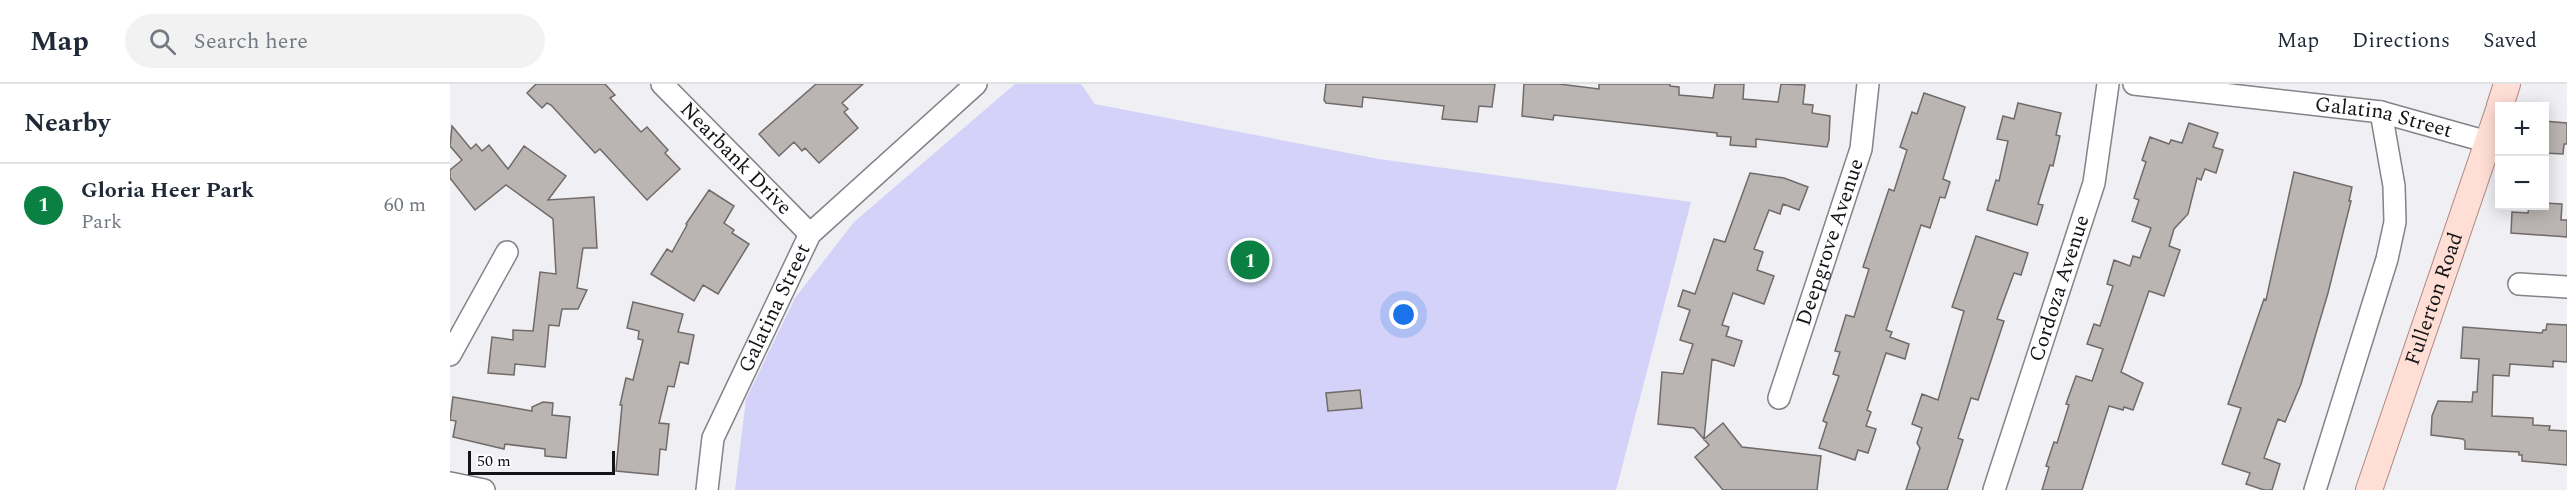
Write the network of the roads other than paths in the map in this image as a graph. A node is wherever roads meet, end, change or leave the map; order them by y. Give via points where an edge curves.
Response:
1 (662, 84) edge
2 (976, 84) edge
3 (1868, 84) edge
4 (2108, 84) edge
5 (2134, 84) edge
6 (2507, 84) edge
7 (2502, 102) edge
8 (2381, 112) junction
9 (2495, 122) edge
10 (2488, 142) junction
11 (810, 234) junction
12 (507, 252) dead end
13 (2519, 284) dead end
14 (2567, 287) edge
15 (450, 355) edge
16 (1779, 398) dead end
17 (450, 483) edge
18 (484, 490) edge
19 (707, 490) edge
20 (1994, 490) edge
21 (2315, 490) edge
22 (2369, 490) edge

1 - 11 street, Nearbank Drive
2 - 11 street, Galatina Street
3 - 16 street, Deepgrove Avenue via 1861,149
4 - 20 street, Cordoza Avenue via 2094,183
5 - 8 street, Galatina Street
6 - 7 main road, Fullerton Road
8 - 10 street, Galatina Street
8 - 21 street via 2394,186 2395,222
9 - 10 main road, Fullerton Road
10 - 22 main road, Fullerton Road
11 - 19 street, Galatina Street via 713,438
12 - 15 street
13 - 14 street
17 - 18 street

